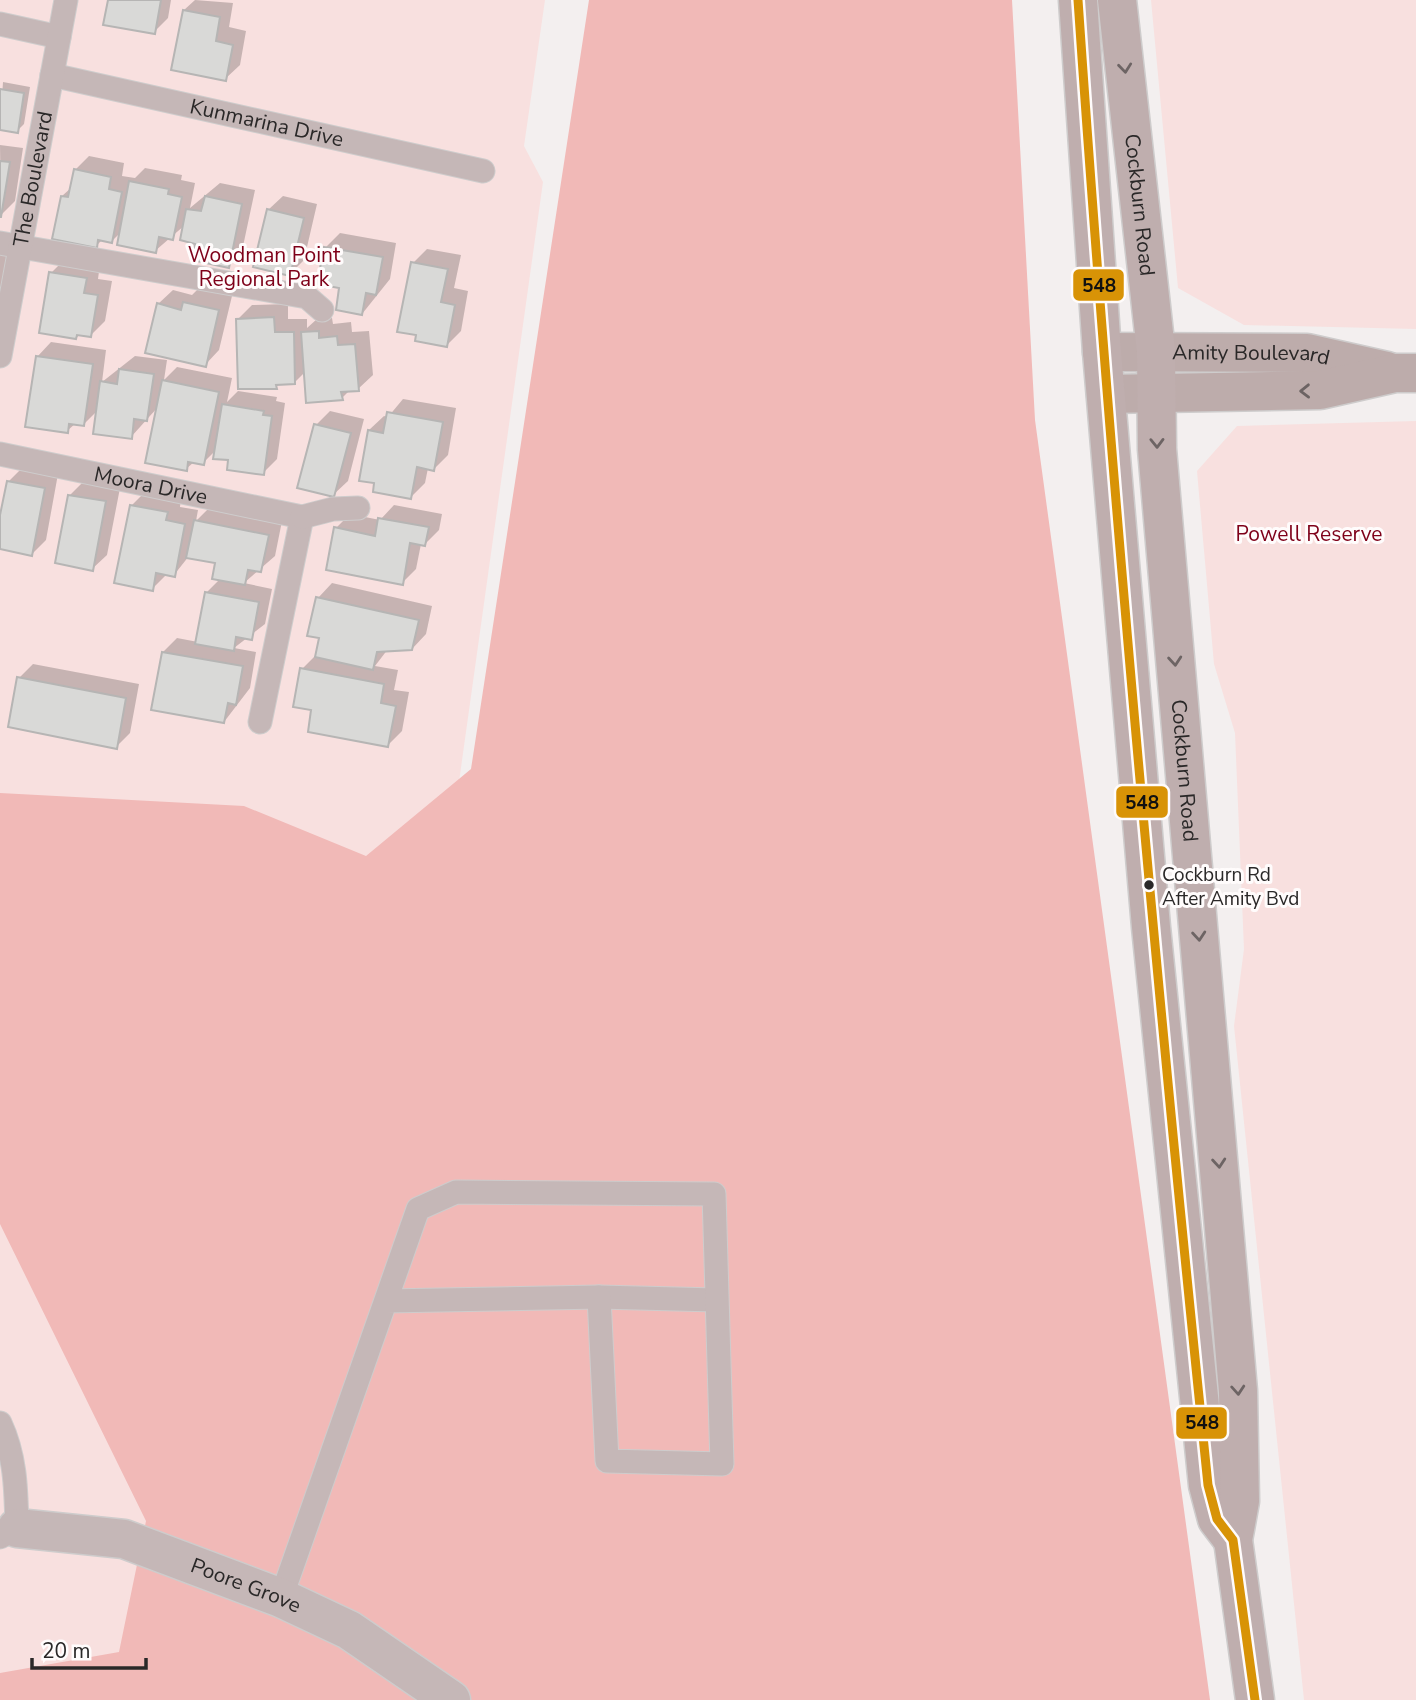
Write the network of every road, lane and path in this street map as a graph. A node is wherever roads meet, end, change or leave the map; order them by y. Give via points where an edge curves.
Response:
1 (66, 0) edge
2 (1078, 0) edge
3 (1117, 0) edge
4 (0, 24) edge
5 (59, 37) junction
6 (52, 75) junction
7 (483, 171) dead end
8 (10, 245) edge
9 (322, 310) dead end
10 (1156, 351) junction
11 (1102, 352) junction
12 (0, 356) edge
13 (1406, 373) edge
14 (1157, 393) junction
15 (1106, 394) junction
16 (0, 454) edge
17 (358, 508) dead end
18 (302, 517) junction
19 (260, 722) dead end
20 (599, 1297) junction
21 (716, 1300) junction
22 (386, 1301) junction
23 (0, 1423) edge
24 (8, 1532) edge
25 (1233, 1540) junction
26 (281, 1598) junction
27 (451, 1700) edge
28 (1255, 1700) edge

1 - 5 lane, The Boulevard
2 - 11 main road, Cockburn Road
3 -> 10 main road, Cockburn Road
4 - 5 lane
5 - 6 lane, The Boulevard
6 - 7 lane, Kunmarina Drive
6 - 8 lane, The Boulevard
8 - 9 lane via 307,297
8 - 12 lane, The Boulevard
10 - 11 street, Amity Boulevard
10 - 13 street, Amity Boulevard via 1307,353
10 - 14 main road, Cockburn Road
11 - 15 main road, Cockburn Road
13 -> 14 street, Amity Boulevard via 1320,390
14 - 15 street, Amity Boulevard
14 -> 25 main road, Cockburn Road via 1159,475 1238,1391 1240,1501
15 - 25 main road, Cockburn Road via 1151,927 1208,1485 1217,1519
16 - 18 lane, Moora Drive
17 - 18 lane, Moora Drive
18 - 19 lane
20 - 21 lane
20 - 21 lane via 607,1461 722,1464
20 - 22 lane
21 - 22 lane via 714,1194 456,1192 418,1209
22 - 26 lane
23 - 24 lane via 16,1476
24 - 26 street, Poore Grove via 124,1539
25 - 28 main road, Cockburn Road
26 - 27 street, Poore Grove via 349,1630

